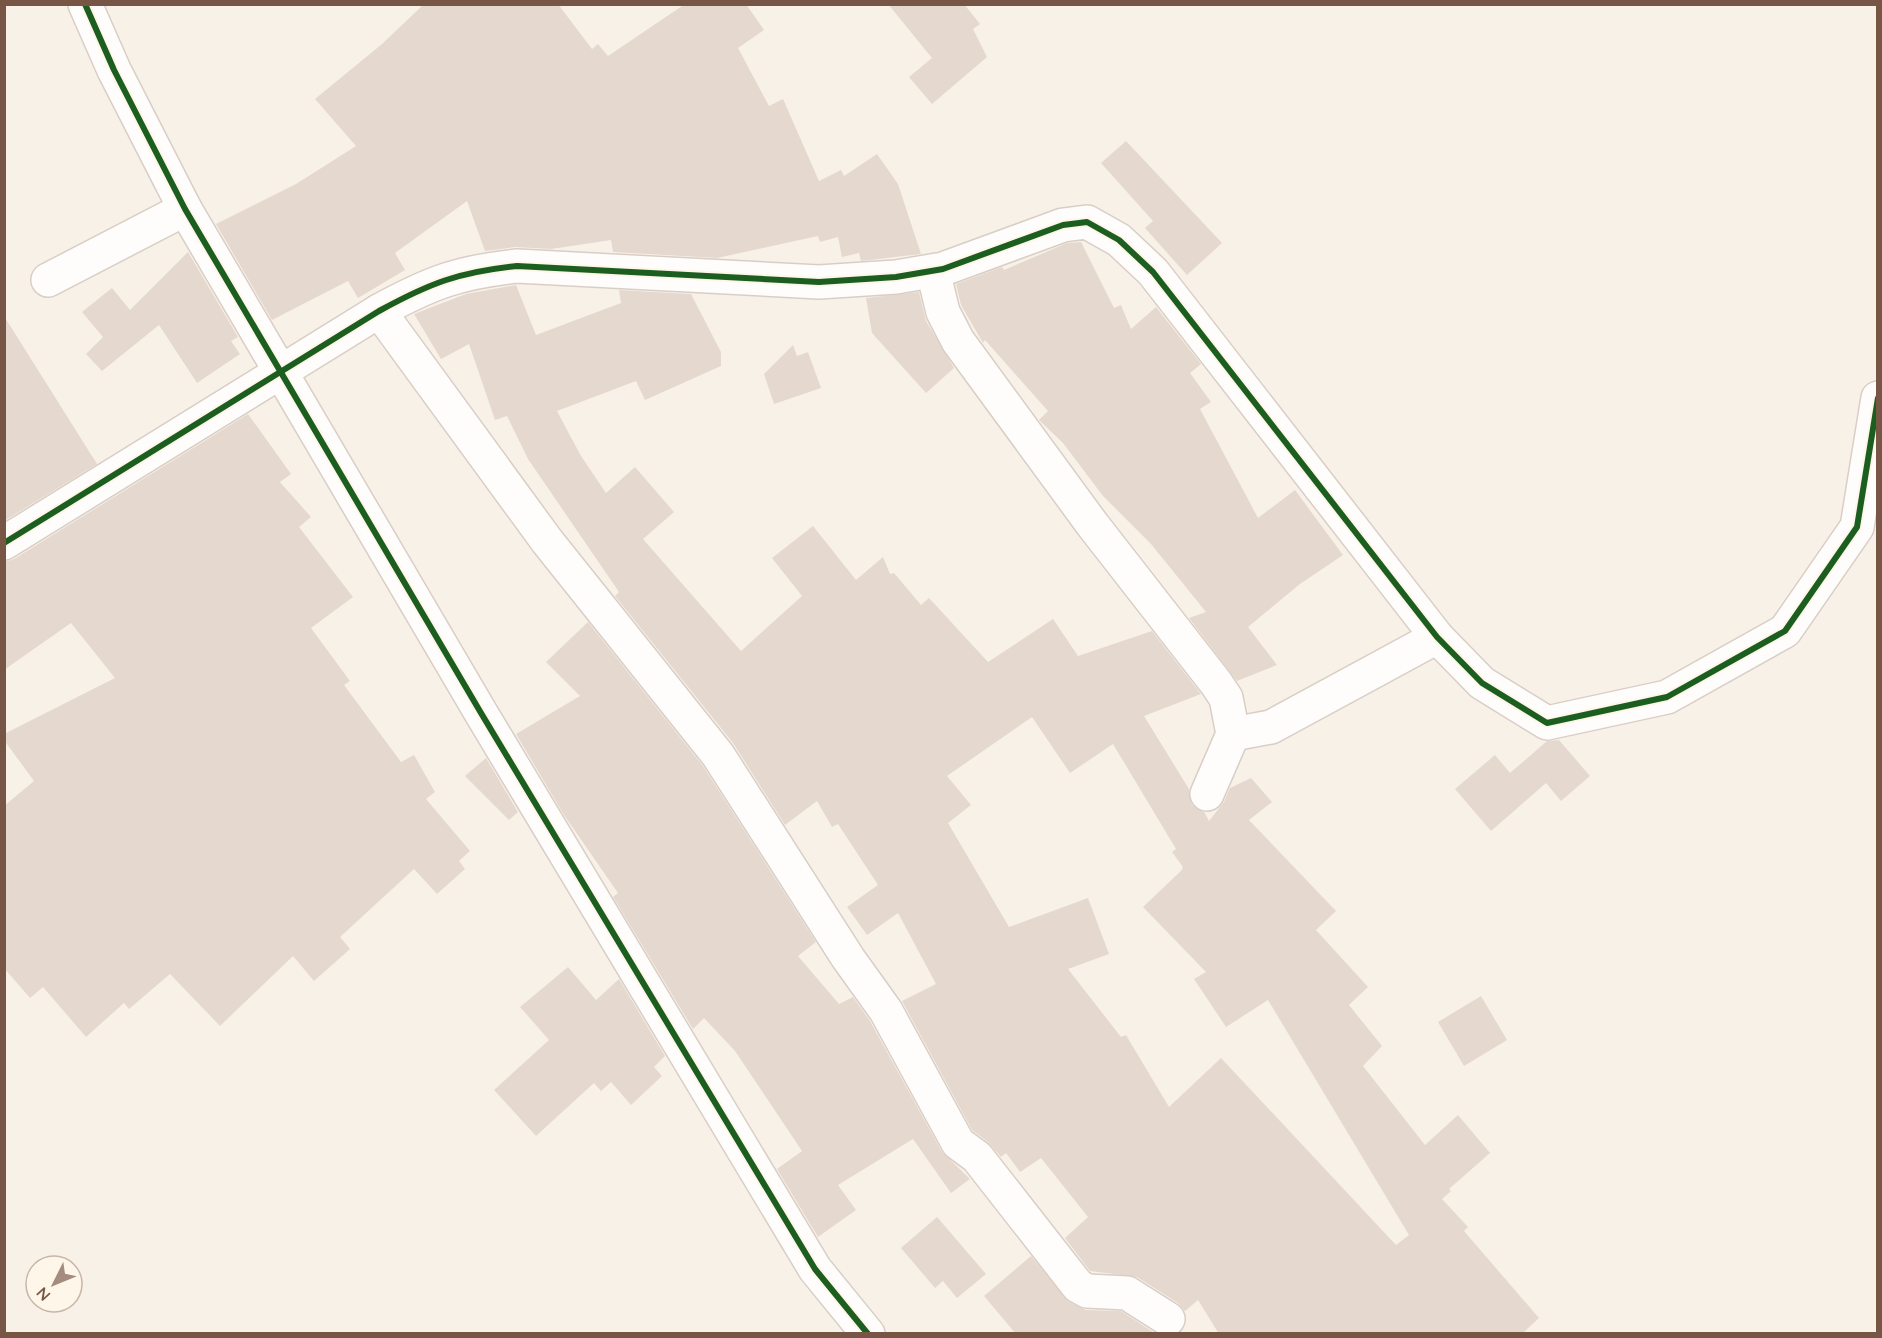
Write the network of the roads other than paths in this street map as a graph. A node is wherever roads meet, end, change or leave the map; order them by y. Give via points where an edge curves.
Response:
1 (85, 4) edge
2 (184, 209) junction
3 (933, 271) junction
4 (48, 280) dead end
5 (379, 311) junction
6 (281, 374) junction
7 (1878, 398) edge
8 (4, 543) edge
9 (1437, 637) junction
10 (1233, 734) junction
11 (1207, 794) dead end
12 (1168, 1319) dead end
13 (868, 1334) edge

1 - 2 street
2 - 4 street
2 - 6 street
3 - 5 street via 819,282 517,266 472,271 422,288
3 - 9 street via 1063,225 1087,222 1119,240 1153,272
3 - 10 street via 943,312 957,341 1216,683 1226,699
5 - 6 street
5 - 12 street via 547,541 718,754 886,1011 958,1143 977,1158 1078,1286 1088,1291 1127,1293
6 - 8 street
6 - 13 street via 815,1269
7 - 9 street via 1857,527 1785,631 1666,697 1547,723 1482,683
9 - 10 street via 1271,727
10 - 11 street

